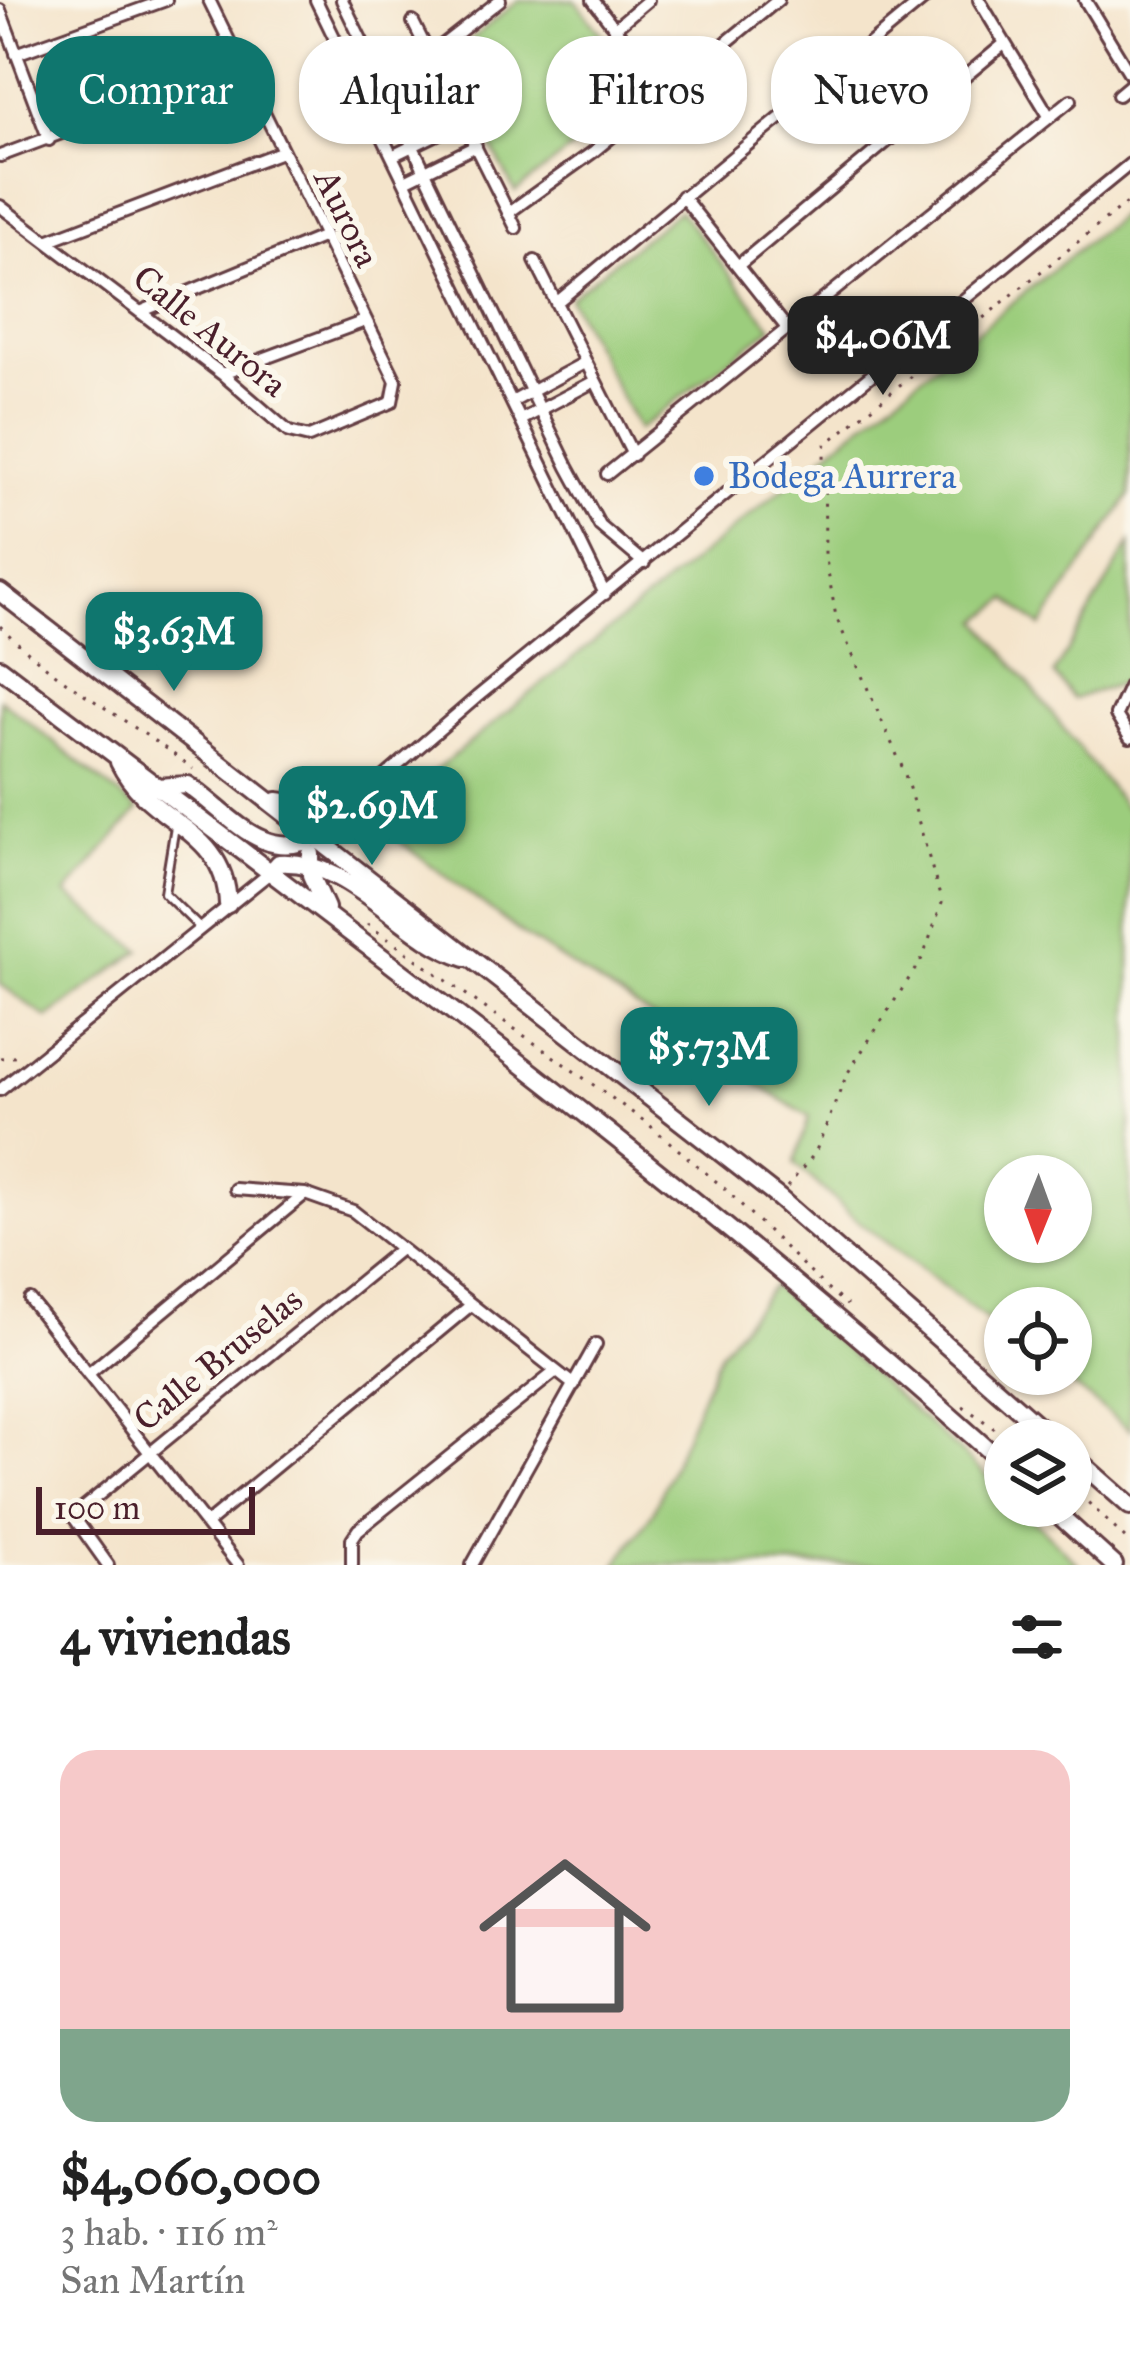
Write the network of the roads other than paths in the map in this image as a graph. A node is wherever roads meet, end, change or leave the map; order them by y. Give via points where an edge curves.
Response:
1 (166, 0) edge
2 (209, 0) edge
3 (316, 0) edge
4 (342, 0) edge
5 (500, 0) edge
6 (593, 0) edge
7 (648, 0) edge
8 (778, 0) edge
9 (923, 0) edge
10 (979, 0) edge
11 (1084, 0) edge
12 (0, 10) edge
13 (413, 22) dead end
14 (616, 27) junction
15 (226, 36) edge
16 (421, 36) edge
17 (454, 36) edge
18 (623, 36) edge
19 (733, 36) edge
20 (1004, 44) junction
21 (16, 54) junction
22 (1130, 74) edge
23 (1130, 85) edge
24 (1118, 94) dead end
25 (1071, 100) dead end
26 (36, 106) edge
27 (1049, 116) junction
28 (275, 139) edge
29 (37, 144) edge
30 (418, 144) edge
31 (602, 144) edge
32 (414, 146) junction
33 (476, 146) joint
34 (281, 152) junction
35 (392, 155) junction
36 (0, 156) edge
37 (1130, 164) edge
38 (426, 170) junction
39 (405, 182) junction
40 (682, 196) junction
41 (0, 206) edge
42 (508, 213) junction
43 (516, 228) dead end
44 (322, 237) junction
45 (47, 241) junction
46 (535, 261) dead end
47 (740, 264) junction
48 (556, 303) junction
49 (140, 312) junction
50 (365, 320) junction
51 (786, 327) junction
52 (586, 362) junction
53 (222, 374) junction
54 (596, 381) junction
55 (533, 391) junction
56 (395, 397) joint
57 (512, 402) junction
58 (542, 410) junction
59 (520, 420) junction
60 (632, 455) junction
61 (607, 473) dead end
62 (644, 563) junction
63 (0, 592) edge
64 (605, 594) junction
65 (0, 668) edge
66 (1130, 685) edge
67 (1122, 708) edge
68 (1130, 738) edge
69 (116, 756) junction
70 (157, 787) junction
71 (266, 798) junction
72 (353, 800) junction
73 (175, 822) junction
74 (316, 836) junction
75 (309, 862) junction
76 (271, 872) junction
77 (350, 884) junction
78 (228, 904) junction
79 (332, 916) junction
80 (198, 926) junction
81 (477, 962) junction
82 (0, 1090) edge
83 (235, 1189) dead end
84 (305, 1194) junction
85 (400, 1249) junction
86 (30, 1300) dead end
87 (471, 1305) junction
88 (596, 1344) dead end
89 (556, 1371) junction
90 (88, 1374) junction
91 (574, 1385) junction
92 (1030, 1419) edge
93 (984, 1446) edge
94 (150, 1453) junction
95 (1092, 1473) edge
96 (1130, 1506) edge
97 (206, 1524) junction
98 (1072, 1527) edge
99 (108, 1565) edge
100 (238, 1565) edge
101 (352, 1565) edge
102 (472, 1565) edge
103 (1114, 1565) edge

1 - 21 street
2 - 15 street, Aurora
3 - 35 street
4 - 32 street
5 - 17 street
6 - 14 street
7 - 14 street
8 - 19 street
9 - 40 street
10 - 20 street
11 - 22 street
12 - 21 street
13 - 16 street
14 - 18 street
20 - 27 street
20 - 47 street
21 - 26 street
23 - 24 street
25 - 27 street
27 - 51 street
28 - 34 street, Aurora
29 - 36 street
30 - 32 street
31 - 42 street
32 - 35 street
32 - 38 street
33 - 38 street
33 - 42 street
34 - 44 street, Aurora
34 - 45 street
35 - 39 street
37 - 62 street
38 - 39 street
38 - 55 street
39 - 57 street
40 - 47 street
40 - 48 street
41 - 45 street, Calle Aurora
42 - 43 street
44 - 49 street
44 - 50 street, Aurora
45 - 49 street, Calle Aurora
46 - 48 street
47 - 51 street
48 - 52 street
49 - 53 street, Calle Aurora
50 - 53 street
50 - 56 street, Aurora via 396,381
51 - 60 street
52 - 54 street
52 - 55 street
53 - 56 street, Calle Aurora via 299,437 384,410
54 - 58 street
54 - 60 street
55 - 57 street
55 - 58 street
57 - 59 street
58 - 59 street
58 - 62 street via 600,526
59 - 64 street
60 - 61 street
62 - 64 street
63 - 71 main road
64 - 72 street
65 - 69 main road
66 - 67 street
67 - 68 street
69 - 70 main road
69 - 73 main road via 130,786
70 - 74 main road via 188,784 267,844 291,848
70 - 76 main road
71 - 72 main road via 324,807
71 - 74 main road
72 - 74 street
73 - 78 main road via 219,857
73 - 80 lane via 164,893
74 - 75 main road
74 - 81 main road
75 - 76 main road via 279,863
75 - 77 main road
75 - 79 main road
76 - 78 street
76 - 79 main road
77 - 79 main road via 327,895
77 - 81 main road via 433,947
78 - 80 street
79 - 93 main road via 808,1291
80 - 82 street
81 - 92 main road via 778,1198
83 - 84 street
84 - 85 street via 352,1211
84 - 90 street
85 - 87 street
85 - 94 street, Calle Bruselas
86 - 90 street
87 - 89 street
87 - 97 street
88 - 91 street
89 - 91 street
89 - 101 street via 358,1530
90 - 94 street
91 - 102 street
94 - 97 street
94 - 99 street, Calle Bruselas via 73,1516
95 - 96 main road
97 - 100 street
98 - 103 main road

